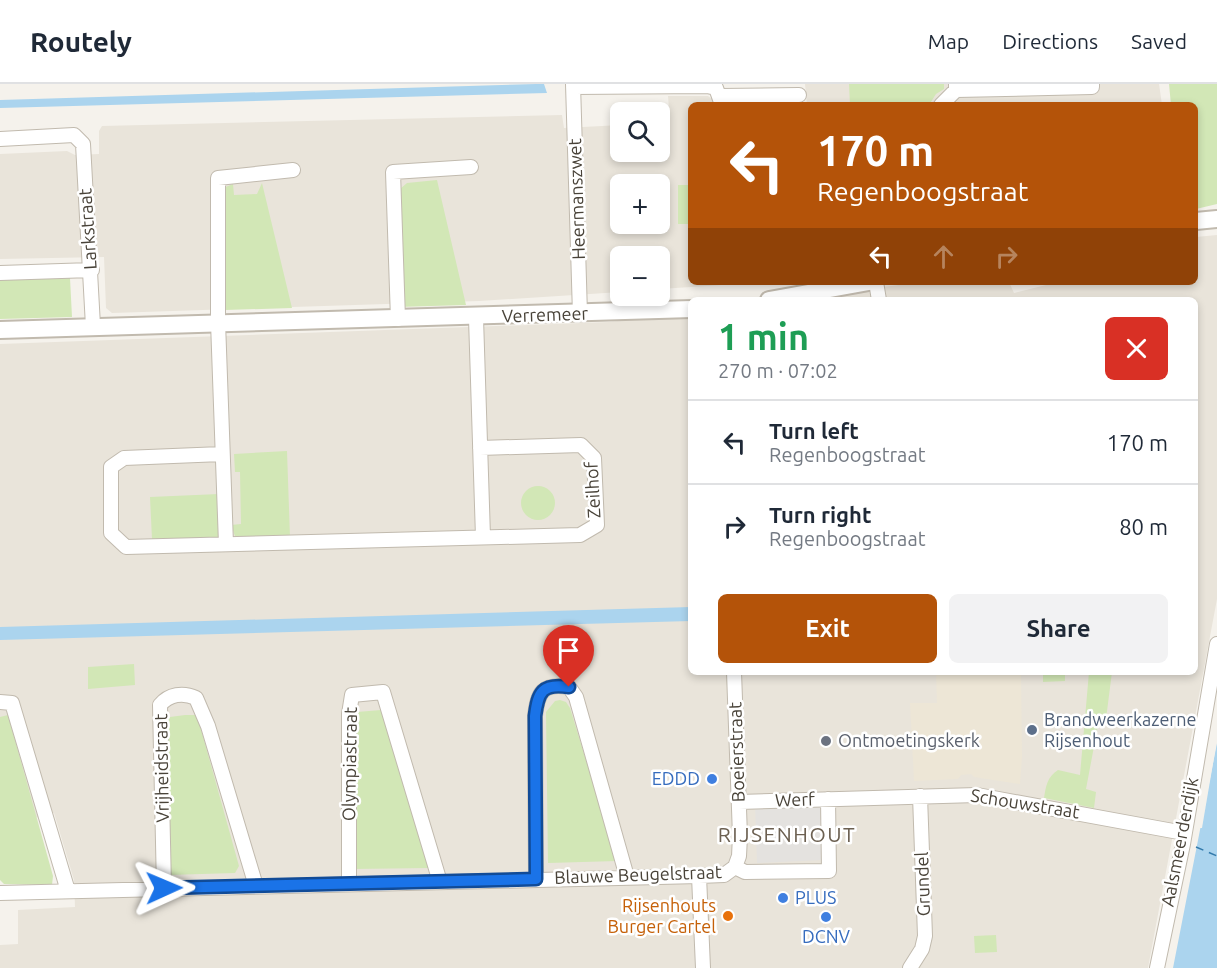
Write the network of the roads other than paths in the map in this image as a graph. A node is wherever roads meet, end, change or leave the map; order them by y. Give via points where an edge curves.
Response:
1 (1092, 84) edge
2 (573, 86) edge
3 (956, 87) edge
4 (799, 94) dead end
5 (721, 101) edge
6 (944, 102) edge
7 (0, 139) edge
8 (471, 167) dead end
9 (293, 170) dead end
10 (1217, 219) edge
11 (1198, 221) edge
12 (92, 270) junction
13 (0, 273) edge
14 (852, 285) edge
15 (786, 297) edge
16 (688, 309) edge
17 (580, 314) junction
18 (476, 318) junction
19 (398, 319) junction
20 (218, 322) junction
21 (93, 326) junction
22 (0, 330) edge
23 (480, 447) junction
24 (222, 454) junction
25 (483, 537) junction
26 (226, 544) junction
27 (1217, 644) edge
28 (734, 675) edge
29 (0, 702) edge
30 (920, 796) junction
31 (828, 799) junction
32 (739, 802) junction
33 (1184, 834) junction
34 (735, 867) junction
35 (699, 876) junction
36 (627, 877) junction
37 (536, 879) junction
38 (440, 882) junction
39 (349, 884) junction
40 (256, 886) junction
41 (164, 888) junction
42 (69, 891) junction
43 (0, 892) edge
44 (703, 968) edge
45 (910, 968) edge
46 (1157, 968) edge

1 - 3 street
2 - 5 street via 706,86 716,88
2 - 17 street, Heermanszwet
3 - 6 street
4 - 5 street
7 - 12 street, Larkstraat via 74,135 83,144
8 - 19 street via 393,172
9 - 20 street via 218,178
10 - 11 street
12 - 13 street
12 - 21 street, Larkstraat
14 - 15 street
16 - 17 street, Verremeer
17 - 18 street, Verremeer
18 - 19 street, Verremeer
18 - 23 street
19 - 20 street, Verremeer
20 - 21 street, Verremeer
20 - 24 street
21 - 22 street, Verremeer
23 - 25 street
23 - 25 street, Zeilhof via 581,445 594,458 597,525 580,535
24 - 26 street
24 - 26 street, Zeilhof via 124,458 111,467 111,533 126,547
25 - 26 street, Zeilhof
27 - 33 street, Aalsmeerderdijk
28 - 32 street, Boeierstraat
29 - 42 street via 12,703
30 - 31 street, Schouwstraat
30 - 33 street, Schouwstraat via 997,797
30 - 45 street, Grundel via 925,936
31 - 32 street, Werf
31 - 34 street, Werf via 829,871 745,872
32 - 34 street, Boeierstraat via 739,856
33 - 46 street, Aalsmeerderdijk
34 - 35 street, Blauwe Beugelstraat via 724,875
35 - 36 street, Blauwe Beugelstraat
35 - 44 street
36 - 37 street, Blauwe Beugelstraat
36 - 37 street via 576,697 569,687 555,685 544,689 537,698 535,716
37 - 38 street, Blauwe Beugelstraat
38 - 39 street, Blauwe Beugelstraat
38 - 39 street, Olympiastraat via 383,692 352,694
39 - 40 street, Blauwe Beugelstraat
40 - 41 street, Blauwe Beugelstraat
40 - 41 street, Vrijheidstraat via 204,717 196,698 177,695 167,697 160,705
41 - 42 street, Blauwe Beugelstraat
42 - 43 street, Blauwe Beugelstraat

